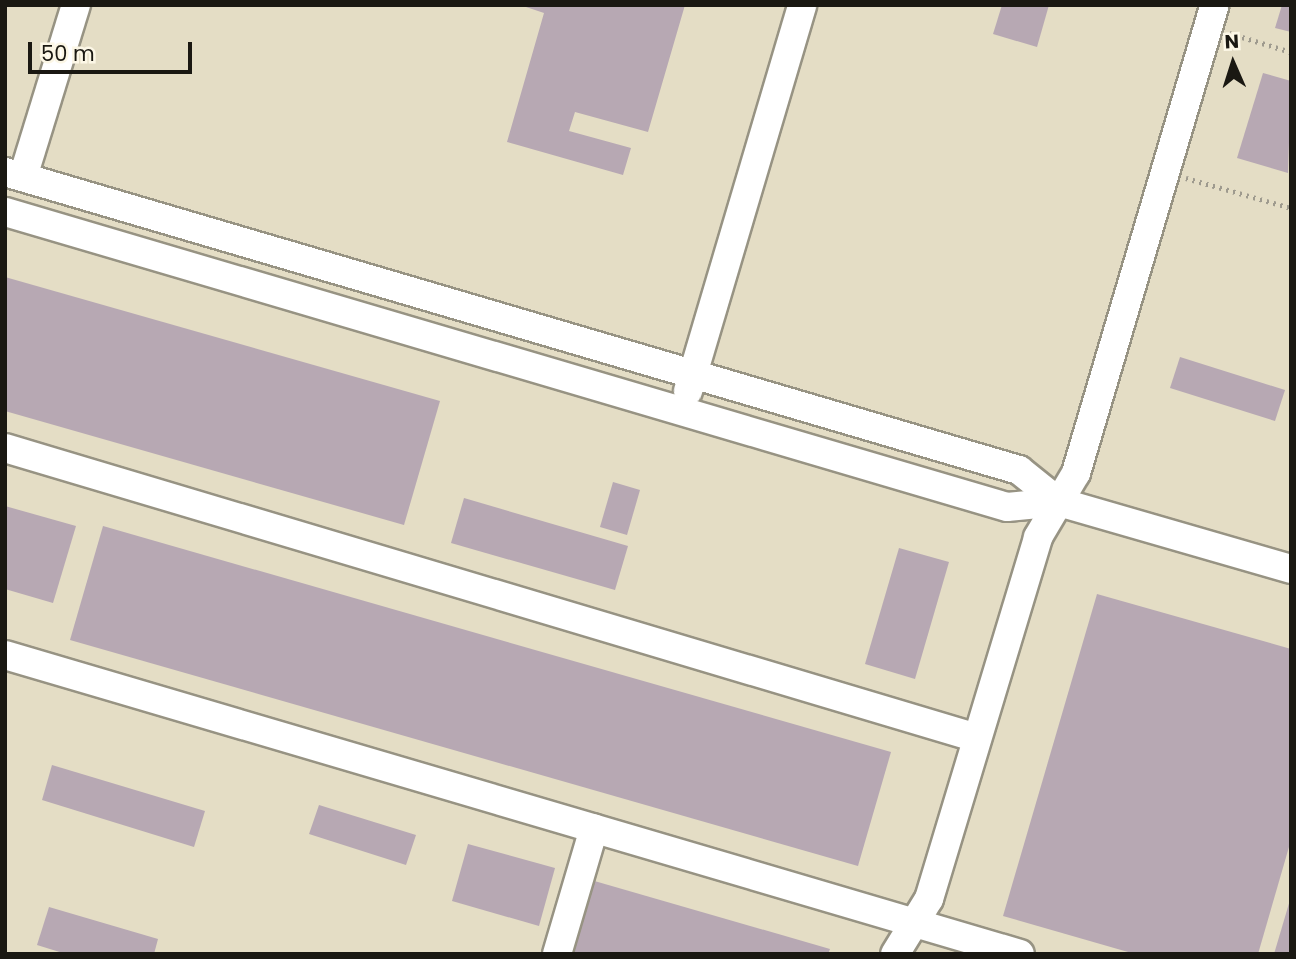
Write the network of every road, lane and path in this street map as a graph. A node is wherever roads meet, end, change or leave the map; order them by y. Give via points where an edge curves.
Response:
1 (76, 5) edge
2 (802, 5) edge
3 (1211, 16) edge
4 (1291, 52) edge
5 (1165, 172) junction
6 (14, 175) edge
7 (1291, 207) edge
8 (5, 212) edge
9 (692, 374) junction
10 (682, 411) junction
11 (5, 448) edge
12 (1059, 502) junction
13 (1291, 569) edge
14 (5, 655) edge
15 (977, 738) junction
16 (594, 828) junction
17 (913, 922) junction
18 (557, 954) edge
19 (895, 954) edge
20 (1020, 954) edge

1 - 6 lane
2 - 9 lane
3 - 4 path
3 - 5 lane
5 - 7 path
5 - 12 lane via 1076,472
6 - 9 lane
8 - 10 lane
9 - 10 lane
9 - 12 lane via 1019,470
10 - 12 lane via 1007,507
11 - 15 lane
12 - 13 lane
12 - 15 lane via 1038,537
14 - 16 lane
15 - 17 lane via 929,899
16 - 17 lane
16 - 18 lane
17 - 19 lane
17 - 20 lane

